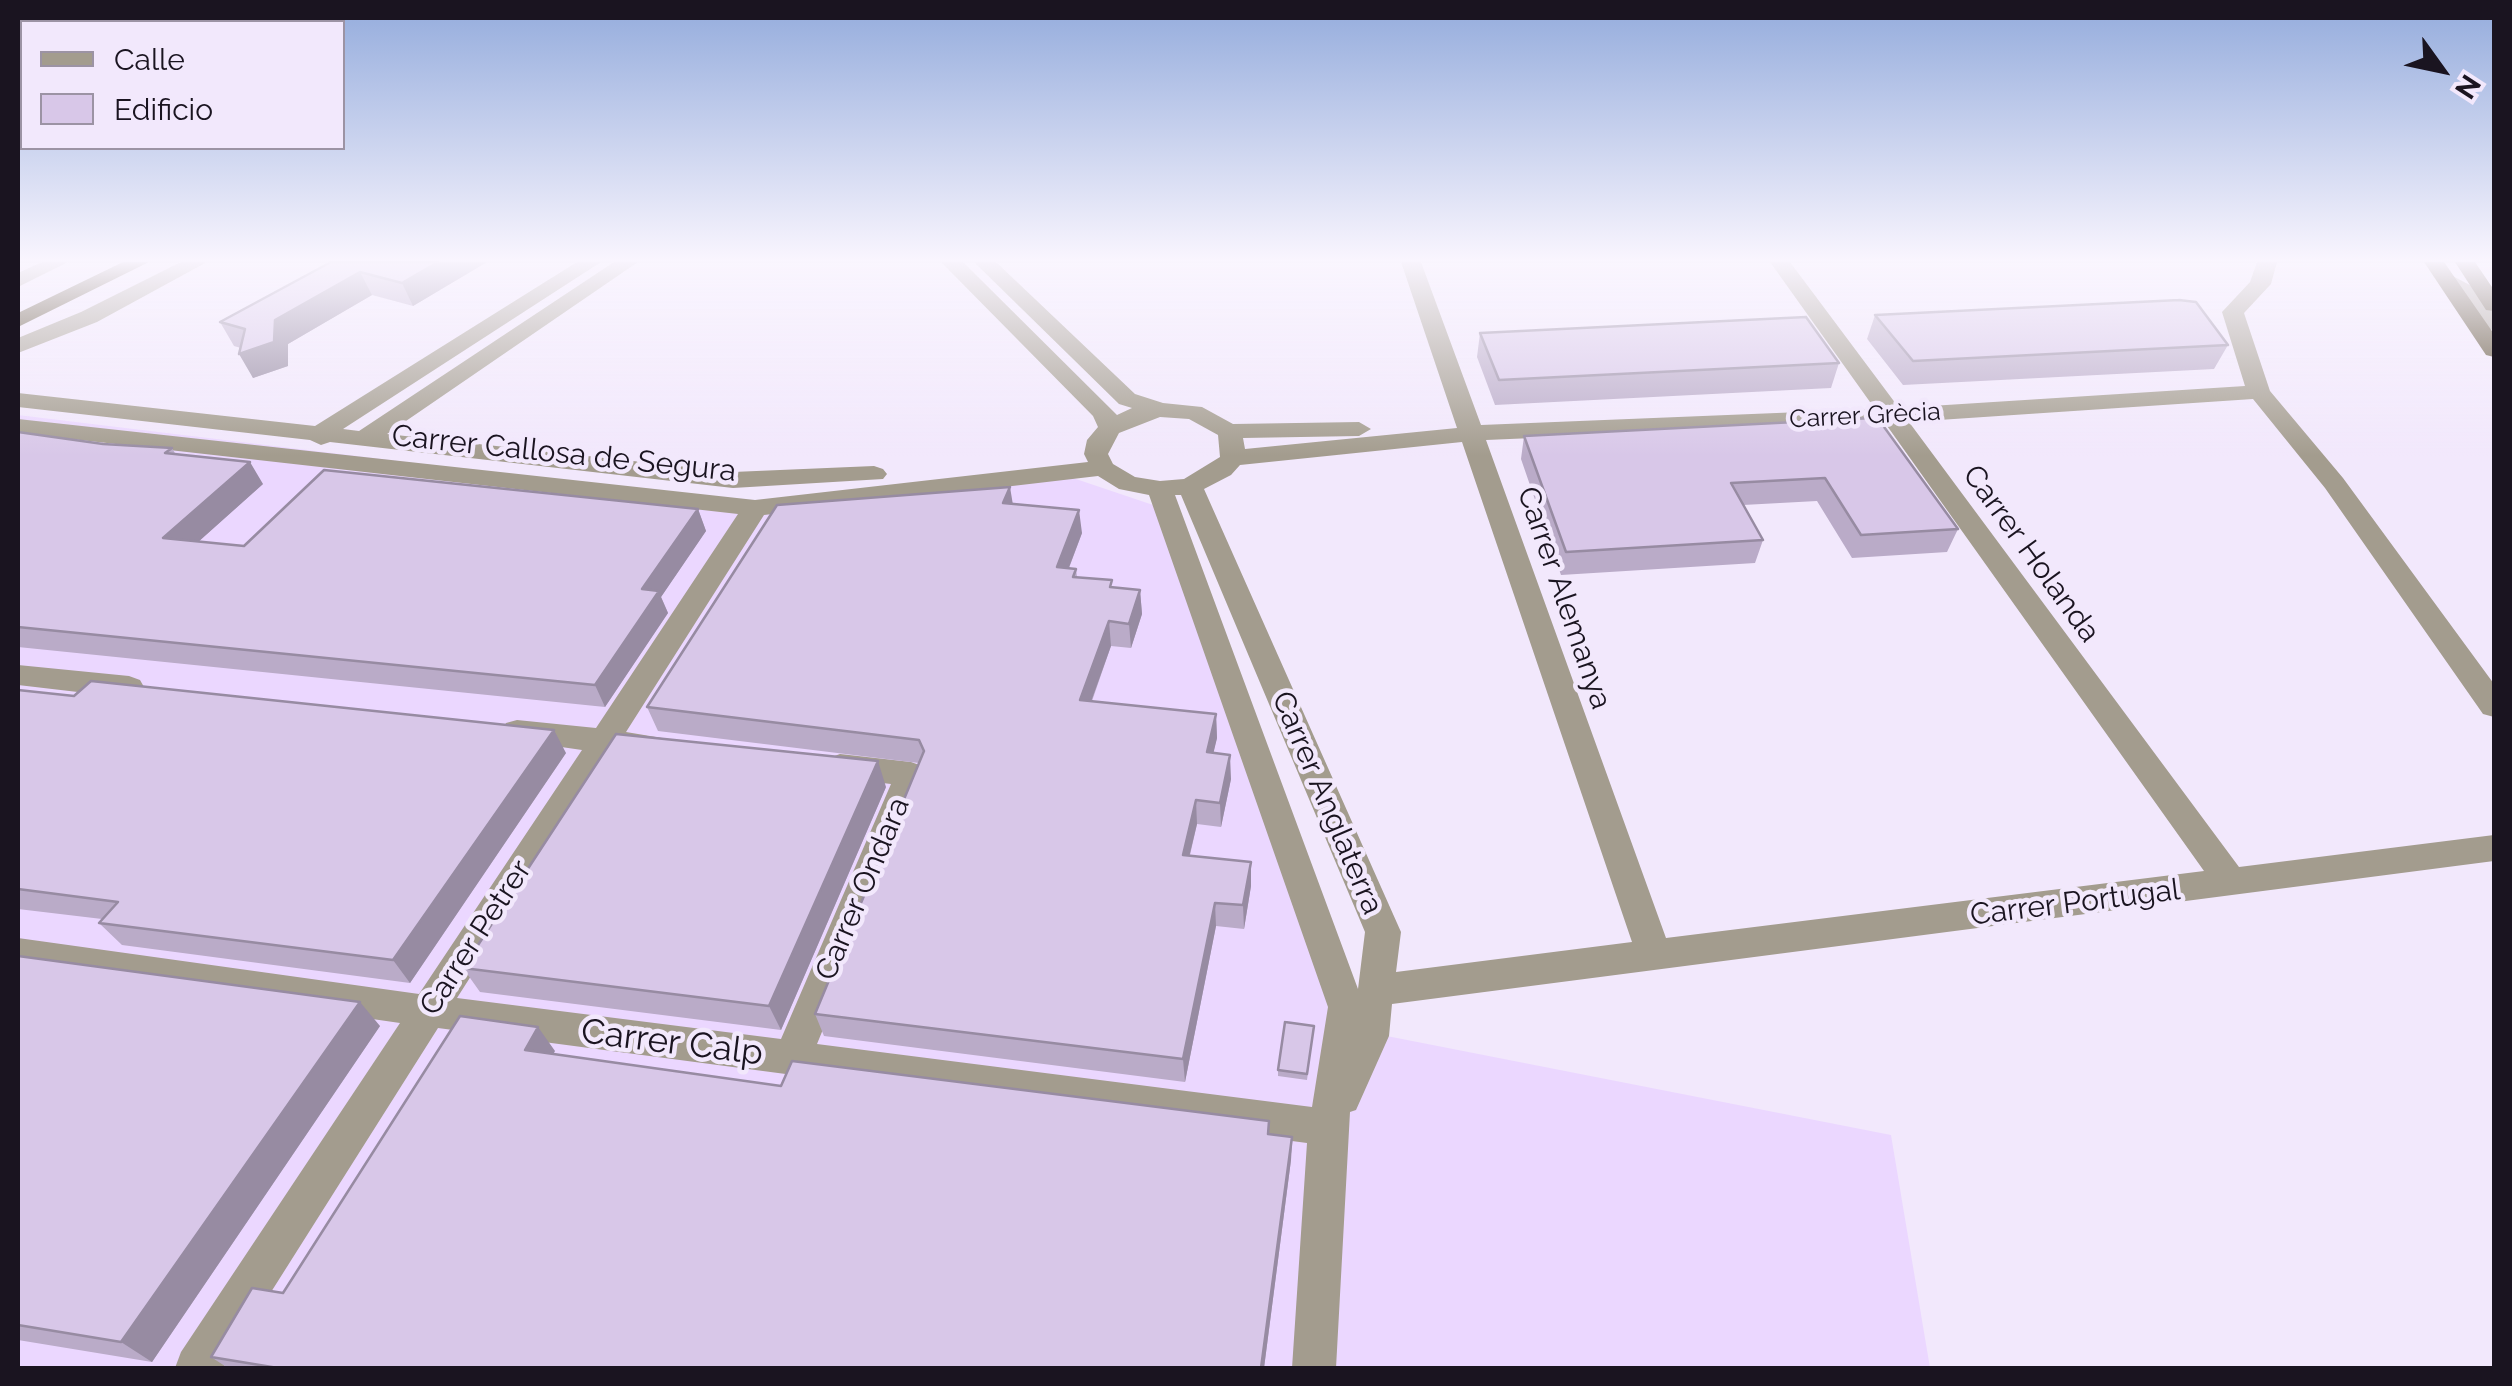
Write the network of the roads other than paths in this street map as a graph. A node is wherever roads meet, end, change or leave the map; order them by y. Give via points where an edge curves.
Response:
1 (61, 327) edge
2 (489, 327) edge
3 (532, 327) edge
4 (1017, 327) edge
5 (1052, 327) edge
6 (1435, 327) edge
7 (1826, 327) edge
8 (2236, 327) edge
9 (2478, 327) edge
10 (24, 344) edge
11 (2494, 350) edge
12 (2259, 392) junction
13 (18, 400) edge
14 (1160, 410) junction
15 (1889, 416) junction
16 (18, 426) edge
17 (1110, 428) junction
18 (1228, 431) junction
19 (1472, 433) junction
20 (319, 434) junction
21 (367, 437) junction
22 (1232, 458) junction
23 (330, 460) junction
24 (1100, 461) junction
25 (1175, 488) junction
26 (756, 508) junction
27 (18, 675) edge
28 (154, 690) edge
29 (2494, 706) edge
30 (487, 728) edge
31 (604, 741) junction
32 (681, 749) edge
33 (815, 764) edge
34 (2494, 848) edge
35 (2232, 883) junction
36 (18, 954) edge
37 (1655, 956) junction
38 (1376, 990) junction
39 (428, 1012) junction
40 (792, 1058) junction
41 (1328, 1127) junction
42 (197, 1368) edge
43 (1314, 1368) edge

1 - 10 street
2 - 20 street
3 - 21 street
4 - 17 street via 1104,412
5 - 14 street via 1127,399
6 - 19 street, Carrer Alemanya
7 - 15 street, Carrer Holanda
8 - 12 street
9 - 11 highway
12 - 15 street, Carrer Grècia
12 - 29 street via 2334,483
13 - 20 street, Carrer Callosa de Segura
14 - 17 street
14 - 18 street via 1194,412
15 - 19 street, Carrer Grècia
15 - 35 street, Carrer Holanda
16 - 23 street, Carrer Callosa de Segura
17 - 24 street via 1099,440
18 - 19 street, Carrer Grècia via 1433,427
18 - 22 street
19 - 22 street, Carrer Grècia
19 - 37 street, Carrer Alemanya
20 - 21 street, Carrer Callosa de Segura
20 - 23 street
21 - 23 street
21 - 24 street, Carrer Callosa de Segura via 733,480
22 - 25 street via 1222,470
23 - 26 street, Carrer Callosa de Segura
24 - 25 street via 1128,484
24 - 26 street, Carrer Callosa de Segura
25 - 38 street, Carrer Anglaterra via 1384,932
25 - 41 street via 1346,1007
26 - 31 street, Carrer Petrer
27 - 28 street
30 - 31 street
31 - 32 street
31 - 39 street, Carrer Petrer
33 - 40 street, Carrer Ondara via 912,774
34 - 35 street, Carrer Portugal
35 - 37 street, Carrer Portugal
36 - 39 street, Carrer Calp
37 - 38 street, Carrer Portugal
38 - 41 street, Carrer Anglaterra via 1370,1036
39 - 40 street, Carrer Calp
39 - 42 street, Carrer Petrer
40 - 41 street, Carrer Calp
41 - 43 street

